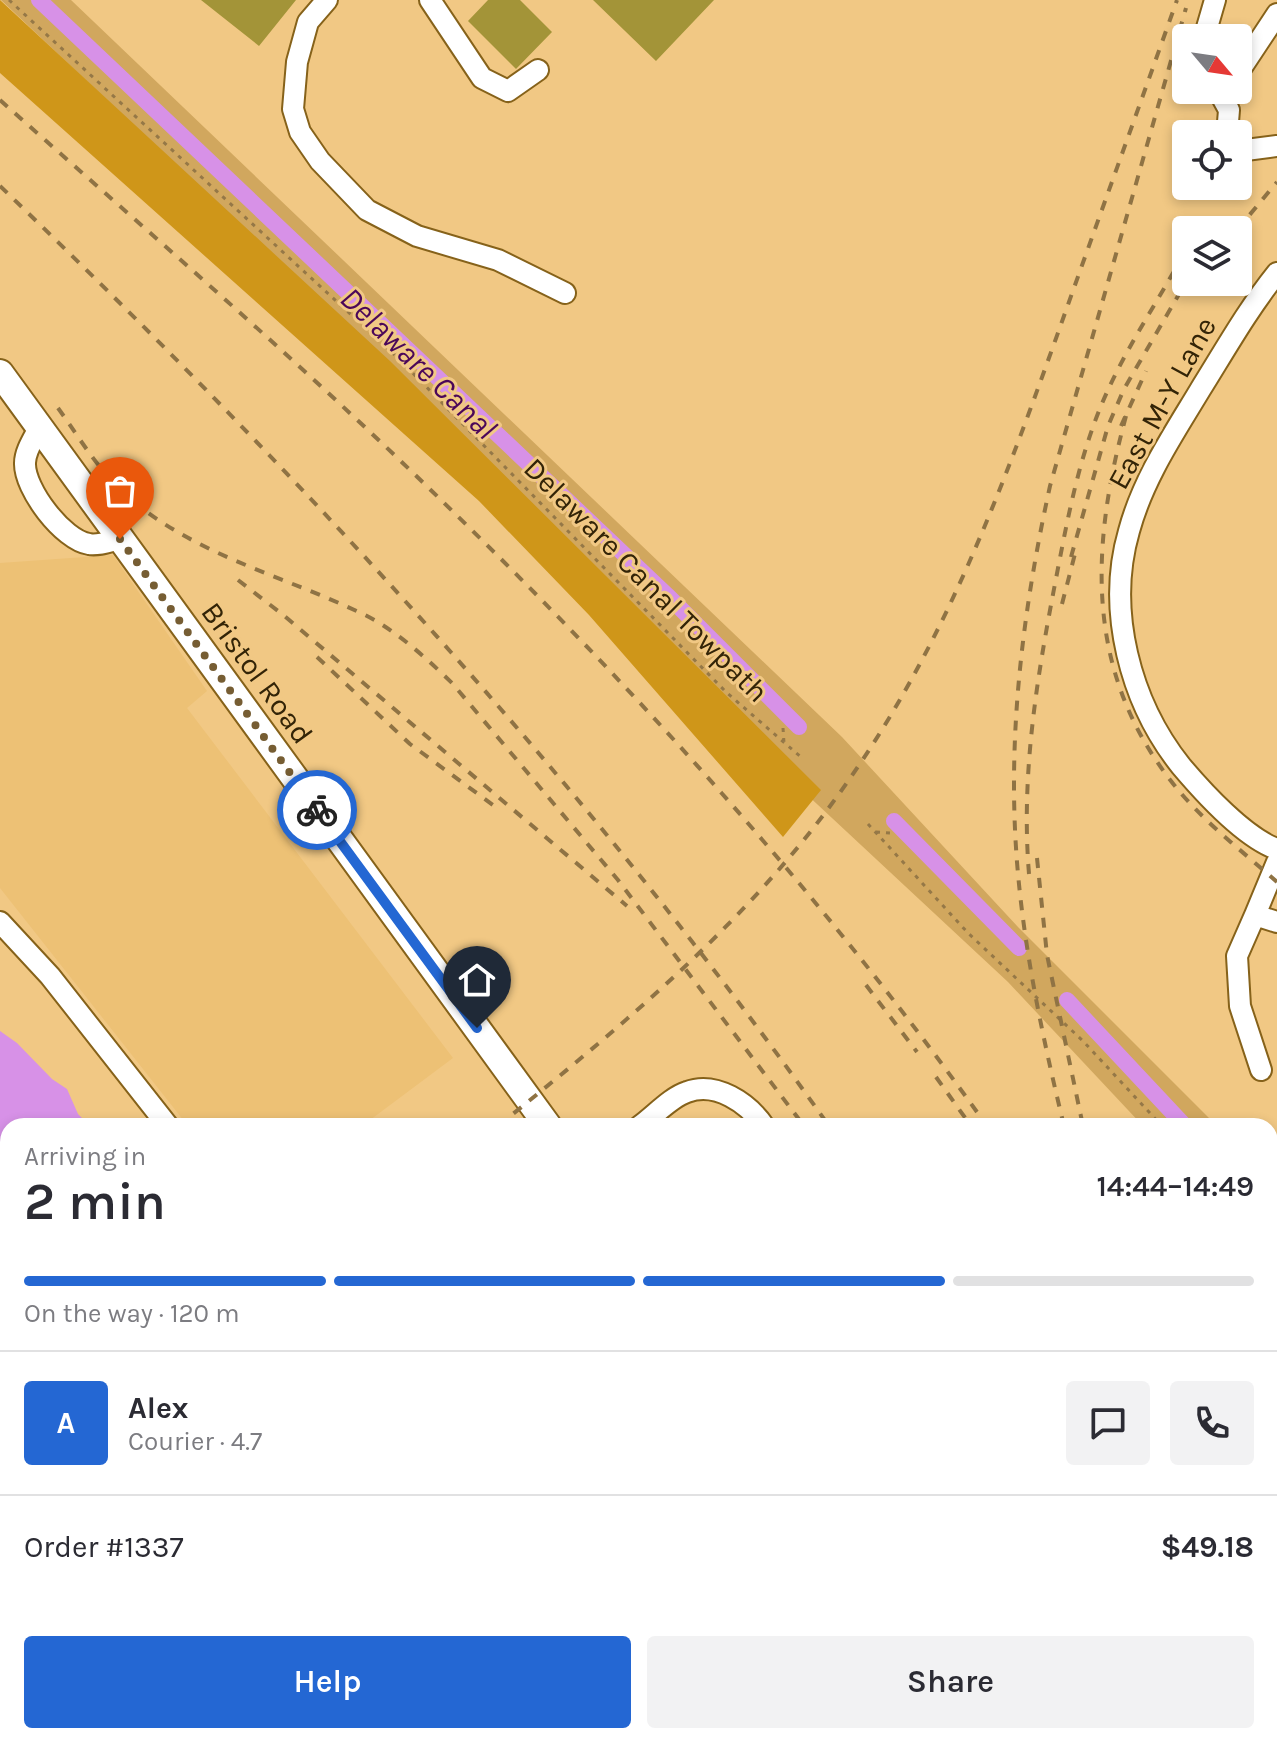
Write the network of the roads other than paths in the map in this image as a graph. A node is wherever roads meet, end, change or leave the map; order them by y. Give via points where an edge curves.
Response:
1 (327, 0) edge
2 (430, 0) edge
3 (1215, 0) edge
4 (1277, 14) edge
5 (1208, 24) edge
6 (1252, 52) edge
7 (538, 70) dead end
8 (1277, 146) edge
9 (1252, 150) edge
10 (1277, 273) edge
11 (565, 293) dead end
12 (0, 373) edge
13 (39, 428) junction
14 (120, 539) junction
15 (1277, 849) edge
16 (1277, 862) edge
17 (1255, 915) junction
18 (0, 922) edge
19 (1277, 922) edge
20 (1261, 1070) dead end
21 (162, 1118) edge
22 (542, 1118) edge
23 (651, 1118) edge
24 (758, 1118) edge

1 - 11 street via 308,22 297,62 293,109 300,132 320,161 367,210 417,236 498,260
2 - 7 street via 482,78 508,91
3 - 5 street
4 - 6 street
8 - 9 street
10 - 15 street, East M-Y Lane via 1152,472 1129,529 1120,586 1130,664 1161,739 1238,823
12 - 13 main road, Bristol Road
13 - 14 main road, Bristol Road
13 - 14 street via 25,463 29,482 53,519 66,535 89,544
14 - 22 main road, Bristol Road
16 - 17 street
17 - 19 street
17 - 20 street via 1237,956 1240,1006
18 - 21 street via 50,976
23 - 24 street via 687,1091 722,1090

